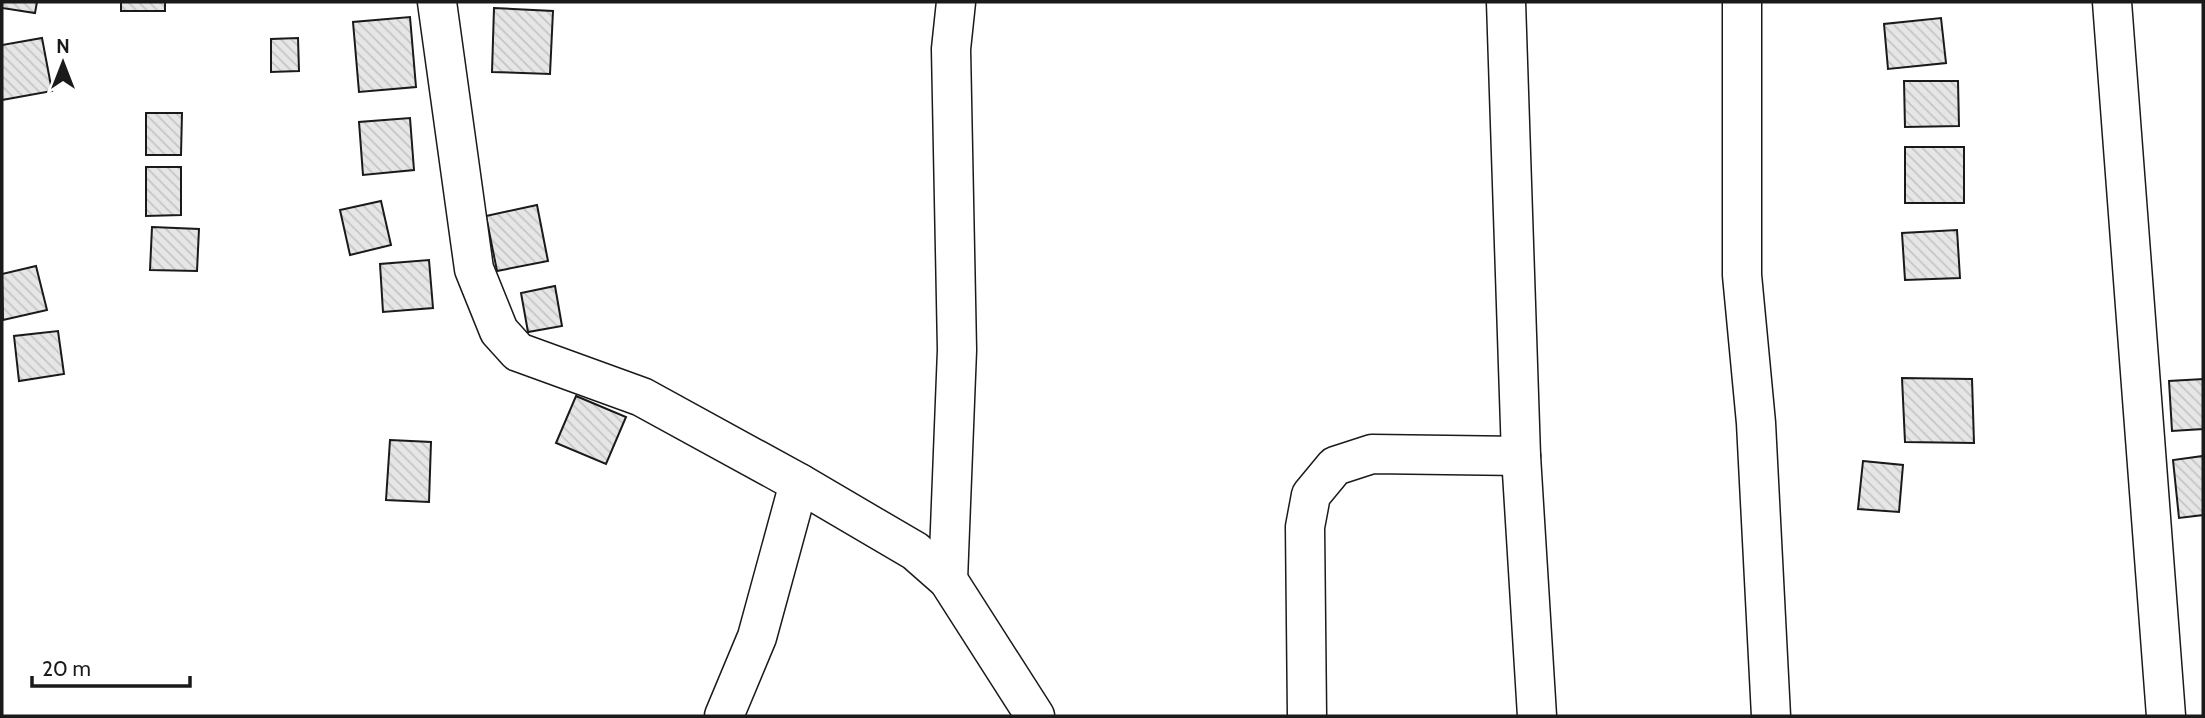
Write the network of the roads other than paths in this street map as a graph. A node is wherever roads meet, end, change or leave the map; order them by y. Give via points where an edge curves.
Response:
1 (437, 2) edge
2 (956, 2) edge
3 (1506, 2) edge
4 (1742, 2) edge
5 (2112, 2) edge
6 (1521, 456) junction
7 (799, 483) junction
8 (948, 580) junction
9 (724, 716) edge
10 (1035, 716) edge
11 (1307, 716) edge
12 (1538, 716) edge
13 (1771, 716) edge
14 (2166, 716) edge

1 - 7 street via 474,269 499,331 518,352 642,397
2 - 8 street via 951,49 957,350
3 - 6 street
4 - 13 street via 1742,275 1756,423
5 - 14 street
6 - 11 street via 1372,454 1335,466 1311,495 1305,527
6 - 12 street
7 - 8 street via 915,551
7 - 9 street via 757,637
8 - 10 street

